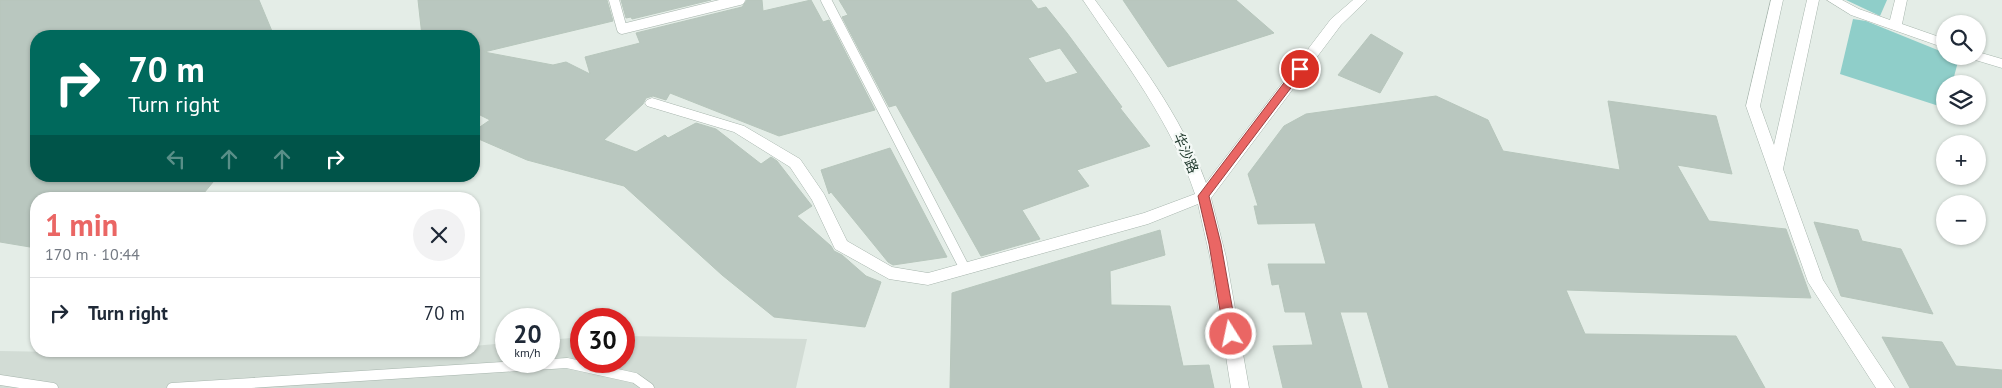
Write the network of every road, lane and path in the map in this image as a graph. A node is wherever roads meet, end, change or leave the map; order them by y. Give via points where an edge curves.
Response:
1 (614, 0) edge
2 (740, 0) edge
3 (826, 0) edge
4 (1088, 0) edge
5 (1361, 0) edge
6 (1777, 0) edge
7 (1813, 0) edge
8 (1833, 0) edge
9 (1901, 0) edge
10 (1895, 26) junction
11 (1936, 41) edge
12 (1986, 59) edge
13 (2002, 64) edge
14 (652, 103) dead end
15 (1776, 168) junction
16 (1204, 196) junction
17 (965, 269) junction
18 (0, 380) edge
19 (53, 388) edge
20 (172, 388) edge
21 (180, 388) edge
22 (649, 388) edge
23 (1240, 388) edge
24 (1886, 388) edge

1 - 2 lane via 622,29
3 - 17 lane
4 - 16 street, 华沙路 via 1143,76 1178,133
5 - 16 street via 1336,22
6 - 15 street via 1753,106
7 - 15 street
8 - 10 street via 1855,12
9 - 10 street
10 - 11 street
12 - 13 street
14 - 17 street via 739,129 795,163 819,198 841,245 889,273 928,279
15 - 24 street via 1816,282
16 - 17 street via 1148,218
16 - 23 street, 华沙路
18 - 19 lane
20 - 21 lane
21 - 22 lane via 567,363 635,378

